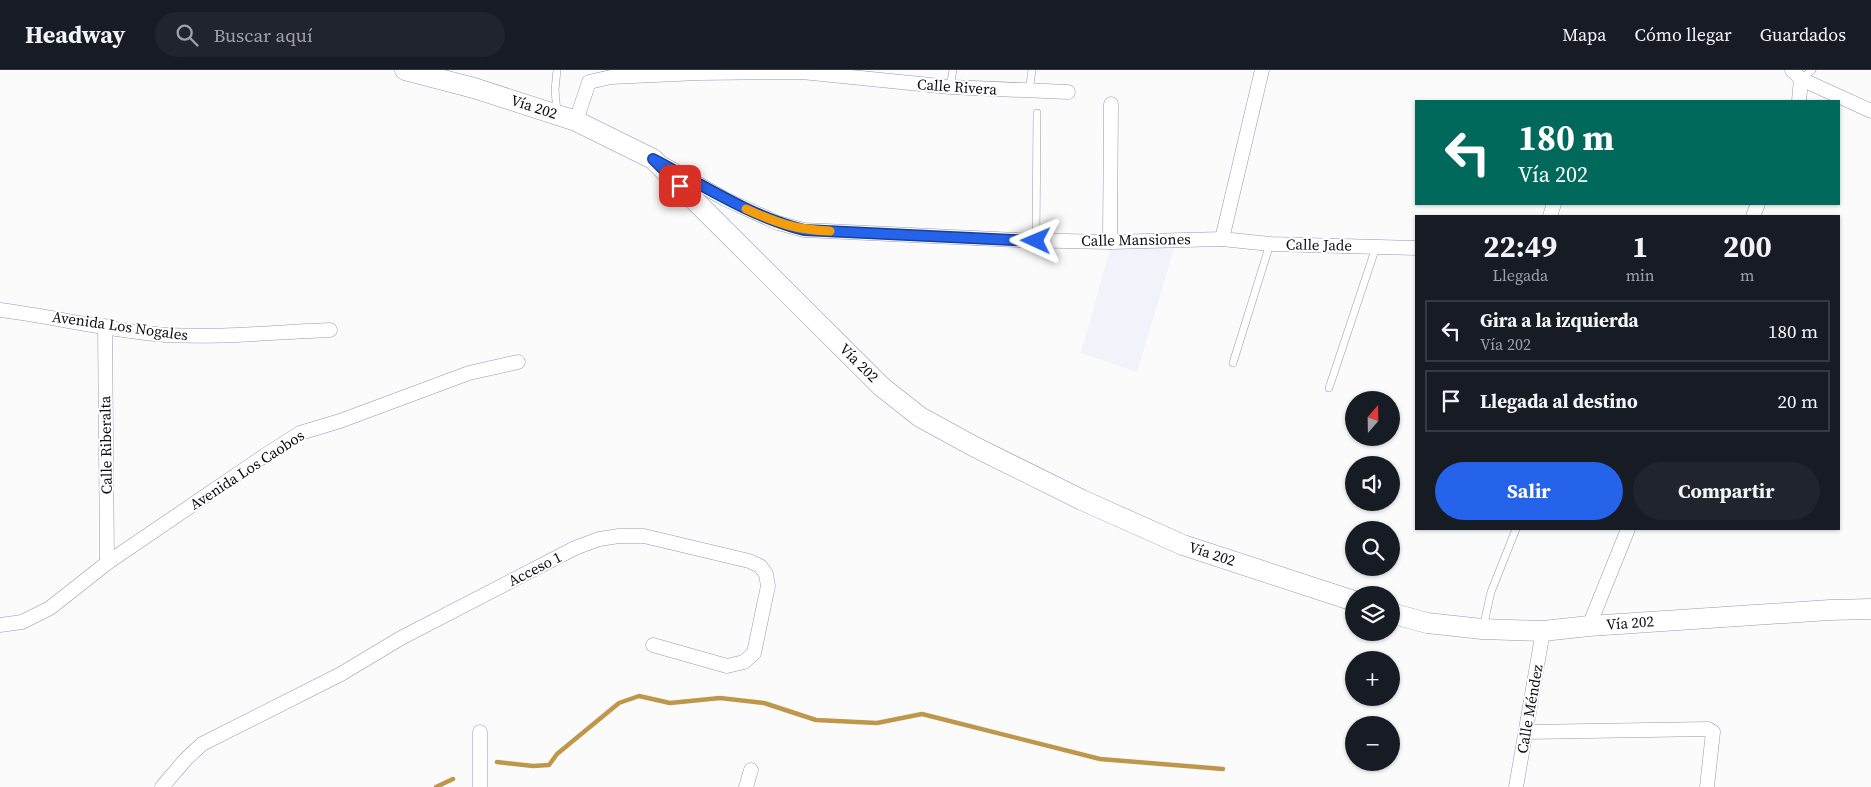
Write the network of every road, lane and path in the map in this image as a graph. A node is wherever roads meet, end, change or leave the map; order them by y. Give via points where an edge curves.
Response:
1 (406, 70) edge
2 (558, 70) edge
3 (953, 70) edge
4 (1032, 70) edge
5 (1260, 70) edge
6 (730, 71) edge
7 (802, 71) edge
8 (698, 72) edge
9 (1802, 73) edge
10 (853, 74) edge
11 (950, 87) junction
12 (1029, 91) junction
13 (1068, 92) dead end
14 (1799, 100) edge
15 (1111, 104) dead end
16 (1871, 111) edge
17 (1037, 114) dead end
18 (557, 115) junction
19 (576, 121) junction
20 (653, 159) junction
21 (1222, 239) junction
22 (1036, 241) junction
23 (1110, 242) junction
24 (1270, 244) junction
25 (1376, 247) junction
26 (1415, 248) edge
27 (0, 310) edge
28 (105, 326) junction
29 (330, 330) dead end
30 (518, 362) dead end
31 (1233, 363) dead end
32 (1329, 388) dead end
33 (1516, 530) edge
34 (1628, 530) edge
35 (107, 563) junction
36 (1345, 597) edge
37 (1871, 609) edge
38 (1400, 616) edge
39 (0, 625) edge
40 (1588, 626) junction
41 (1482, 629) junction
42 (1543, 631) junction
43 (652, 645) dead end
44 (480, 732) dead end
45 (1526, 732) junction
46 (751, 770) dead end
47 (162, 787) edge
48 (480, 787) edge
49 (746, 787) edge
50 (1516, 787) edge
51 (1707, 787) edge

1 - 18 main road, Vía 202
2 - 18 lane via 555,90
3 - 11 lane
4 - 12 lane
5 - 21 street
6 - 7 street, Calle Rivera
6 - 8 street, Calle Rivera
7 - 10 street, Calle Rivera
8 - 19 street, Calle Rivera via 611,77 589,82
9 - 14 street
9 - 16 street
10 - 11 street, Calle Rivera
11 - 12 street, Calle Rivera
12 - 13 street, Calle Rivera
15 - 23 street
17 - 22 lane
18 - 19 main road, Vía 202
19 - 20 main road, Vía 202
20 - 22 street, Calle Mansiones via 725,199 778,223 804,230
20 - 36 main road, Vía 202 via 882,387 920,417 975,448 1183,545
21 - 23 street, Calle Mansiones
21 - 24 street, Calle Jade
22 - 23 street, Calle Mansiones
24 - 25 street, Calle Jade
24 - 31 lane
25 - 26 street, Calle Jade
25 - 32 lane
27 - 28 street, Avenida Los Nogales
28 - 29 street, Avenida Los Nogales via 212,337
28 - 35 street, Calle Riberalta
30 - 35 street, Avenida Los Caobos via 469,373 300,433
33 - 41 lane via 1491,592
34 - 40 street
35 - 39 street, Avenida Los Caobos via 50,608 22,622
37 - 40 main road, Vía 202
38 - 41 main road, Vía 202 via 1427,623
40 - 42 main road, Vía 202
41 - 42 main road, Vía 202
42 - 45 street, Calle Méndez
43 - 47 street, Acceso 1 via 727,666 744,662 754,653 768,586 766,574 760,566 748,561 644,536 599,539 401,638 341,674 202,744
44 - 48 street
45 - 50 street, Calle Méndez
45 - 51 street via 1708,729 1712,732
46 - 49 street

